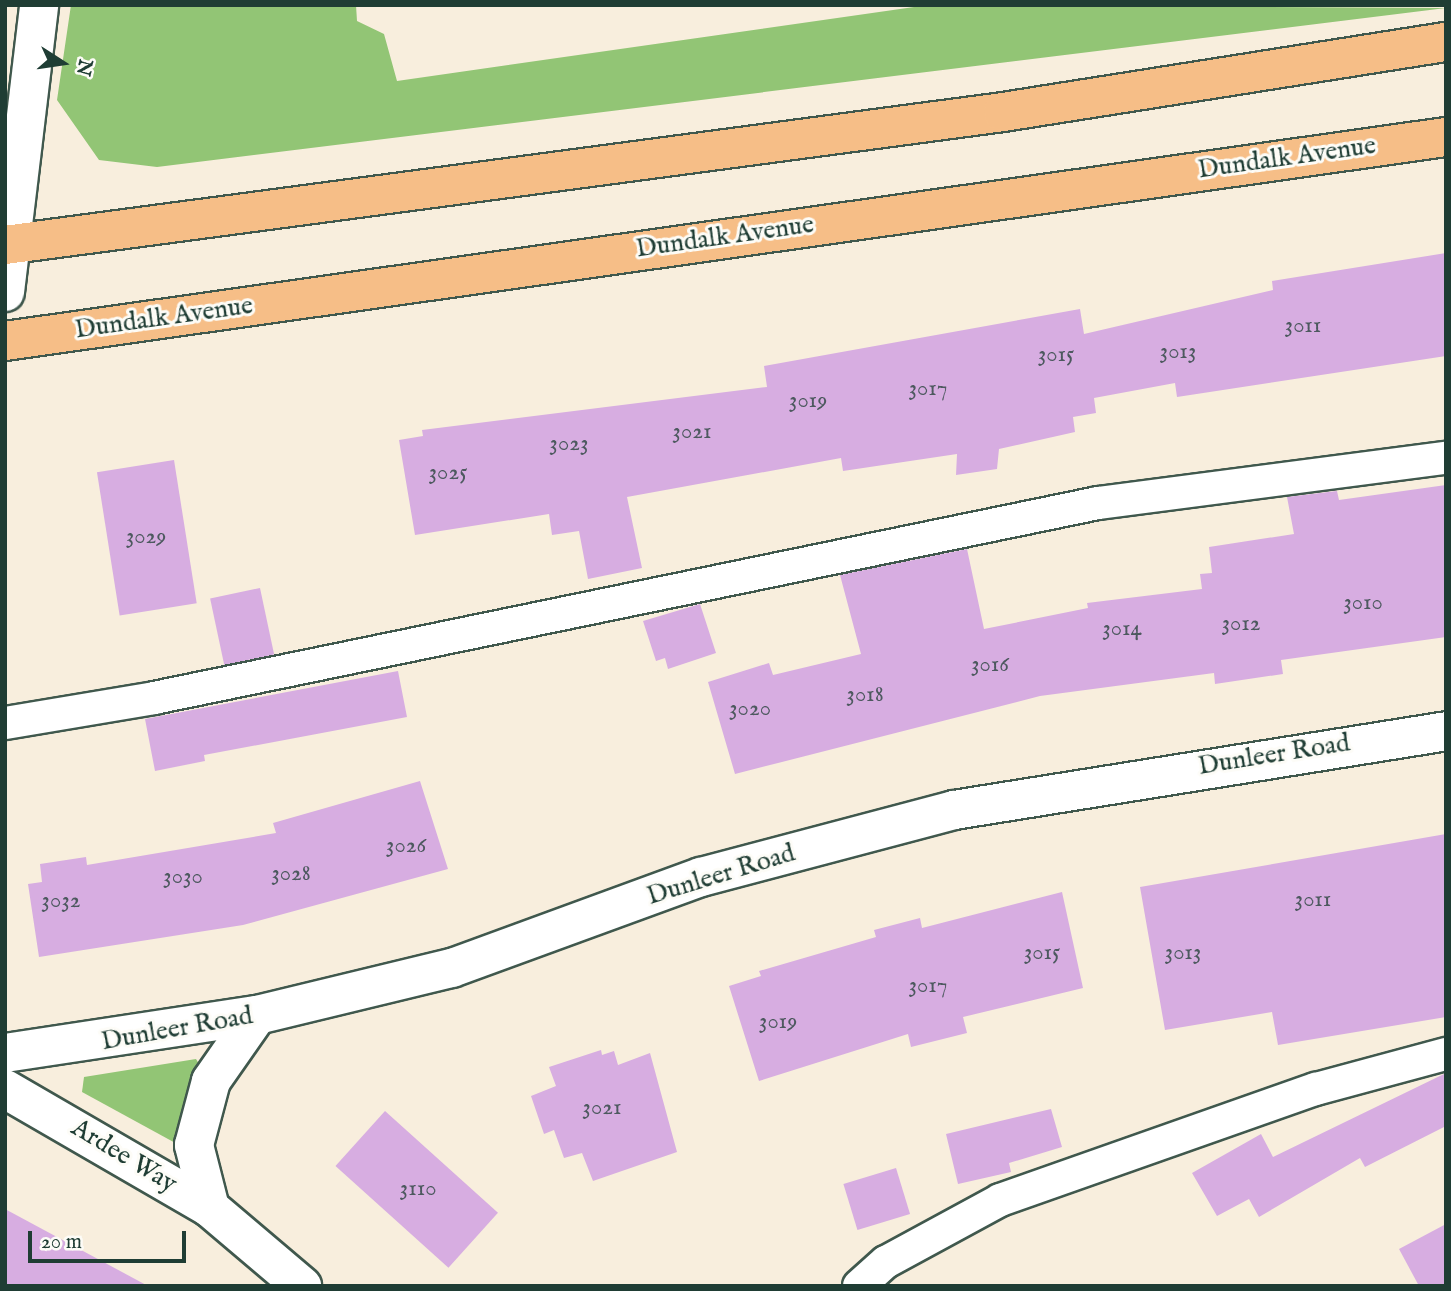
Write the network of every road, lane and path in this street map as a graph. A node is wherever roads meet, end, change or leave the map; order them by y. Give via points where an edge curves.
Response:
1 (39, 5) edge
2 (1446, 43) edge
3 (15, 126) edge
4 (1446, 137) edge
5 (8, 245) edge
6 (5, 292) edge
7 (5, 341) edge
8 (1446, 458) edge
9 (5, 723) edge
10 (1446, 731) edge
11 (257, 1015) junction
12 (5, 1053) edge
13 (1446, 1054) edge
14 (5, 1089) edge
15 (210, 1208) junction
16 (302, 1286) edge
17 (859, 1286) edge

1 - 3 street
2 - 5 main road via 1003,112
3 - 5 street
4 - 7 main road, Dundalk Avenue
5 - 6 street
8 - 9 lane via 1098,503 154,698
10 - 11 street, Dunleer Road via 954,810 701,877 452,968
11 - 12 street, Dunleer Road
11 - 15 street via 211,1081 194,1144
13 - 17 lane via 1316,1089 1000,1200 886,1262
14 - 15 street, Ardee Way
15 - 16 street, Ardee Way

